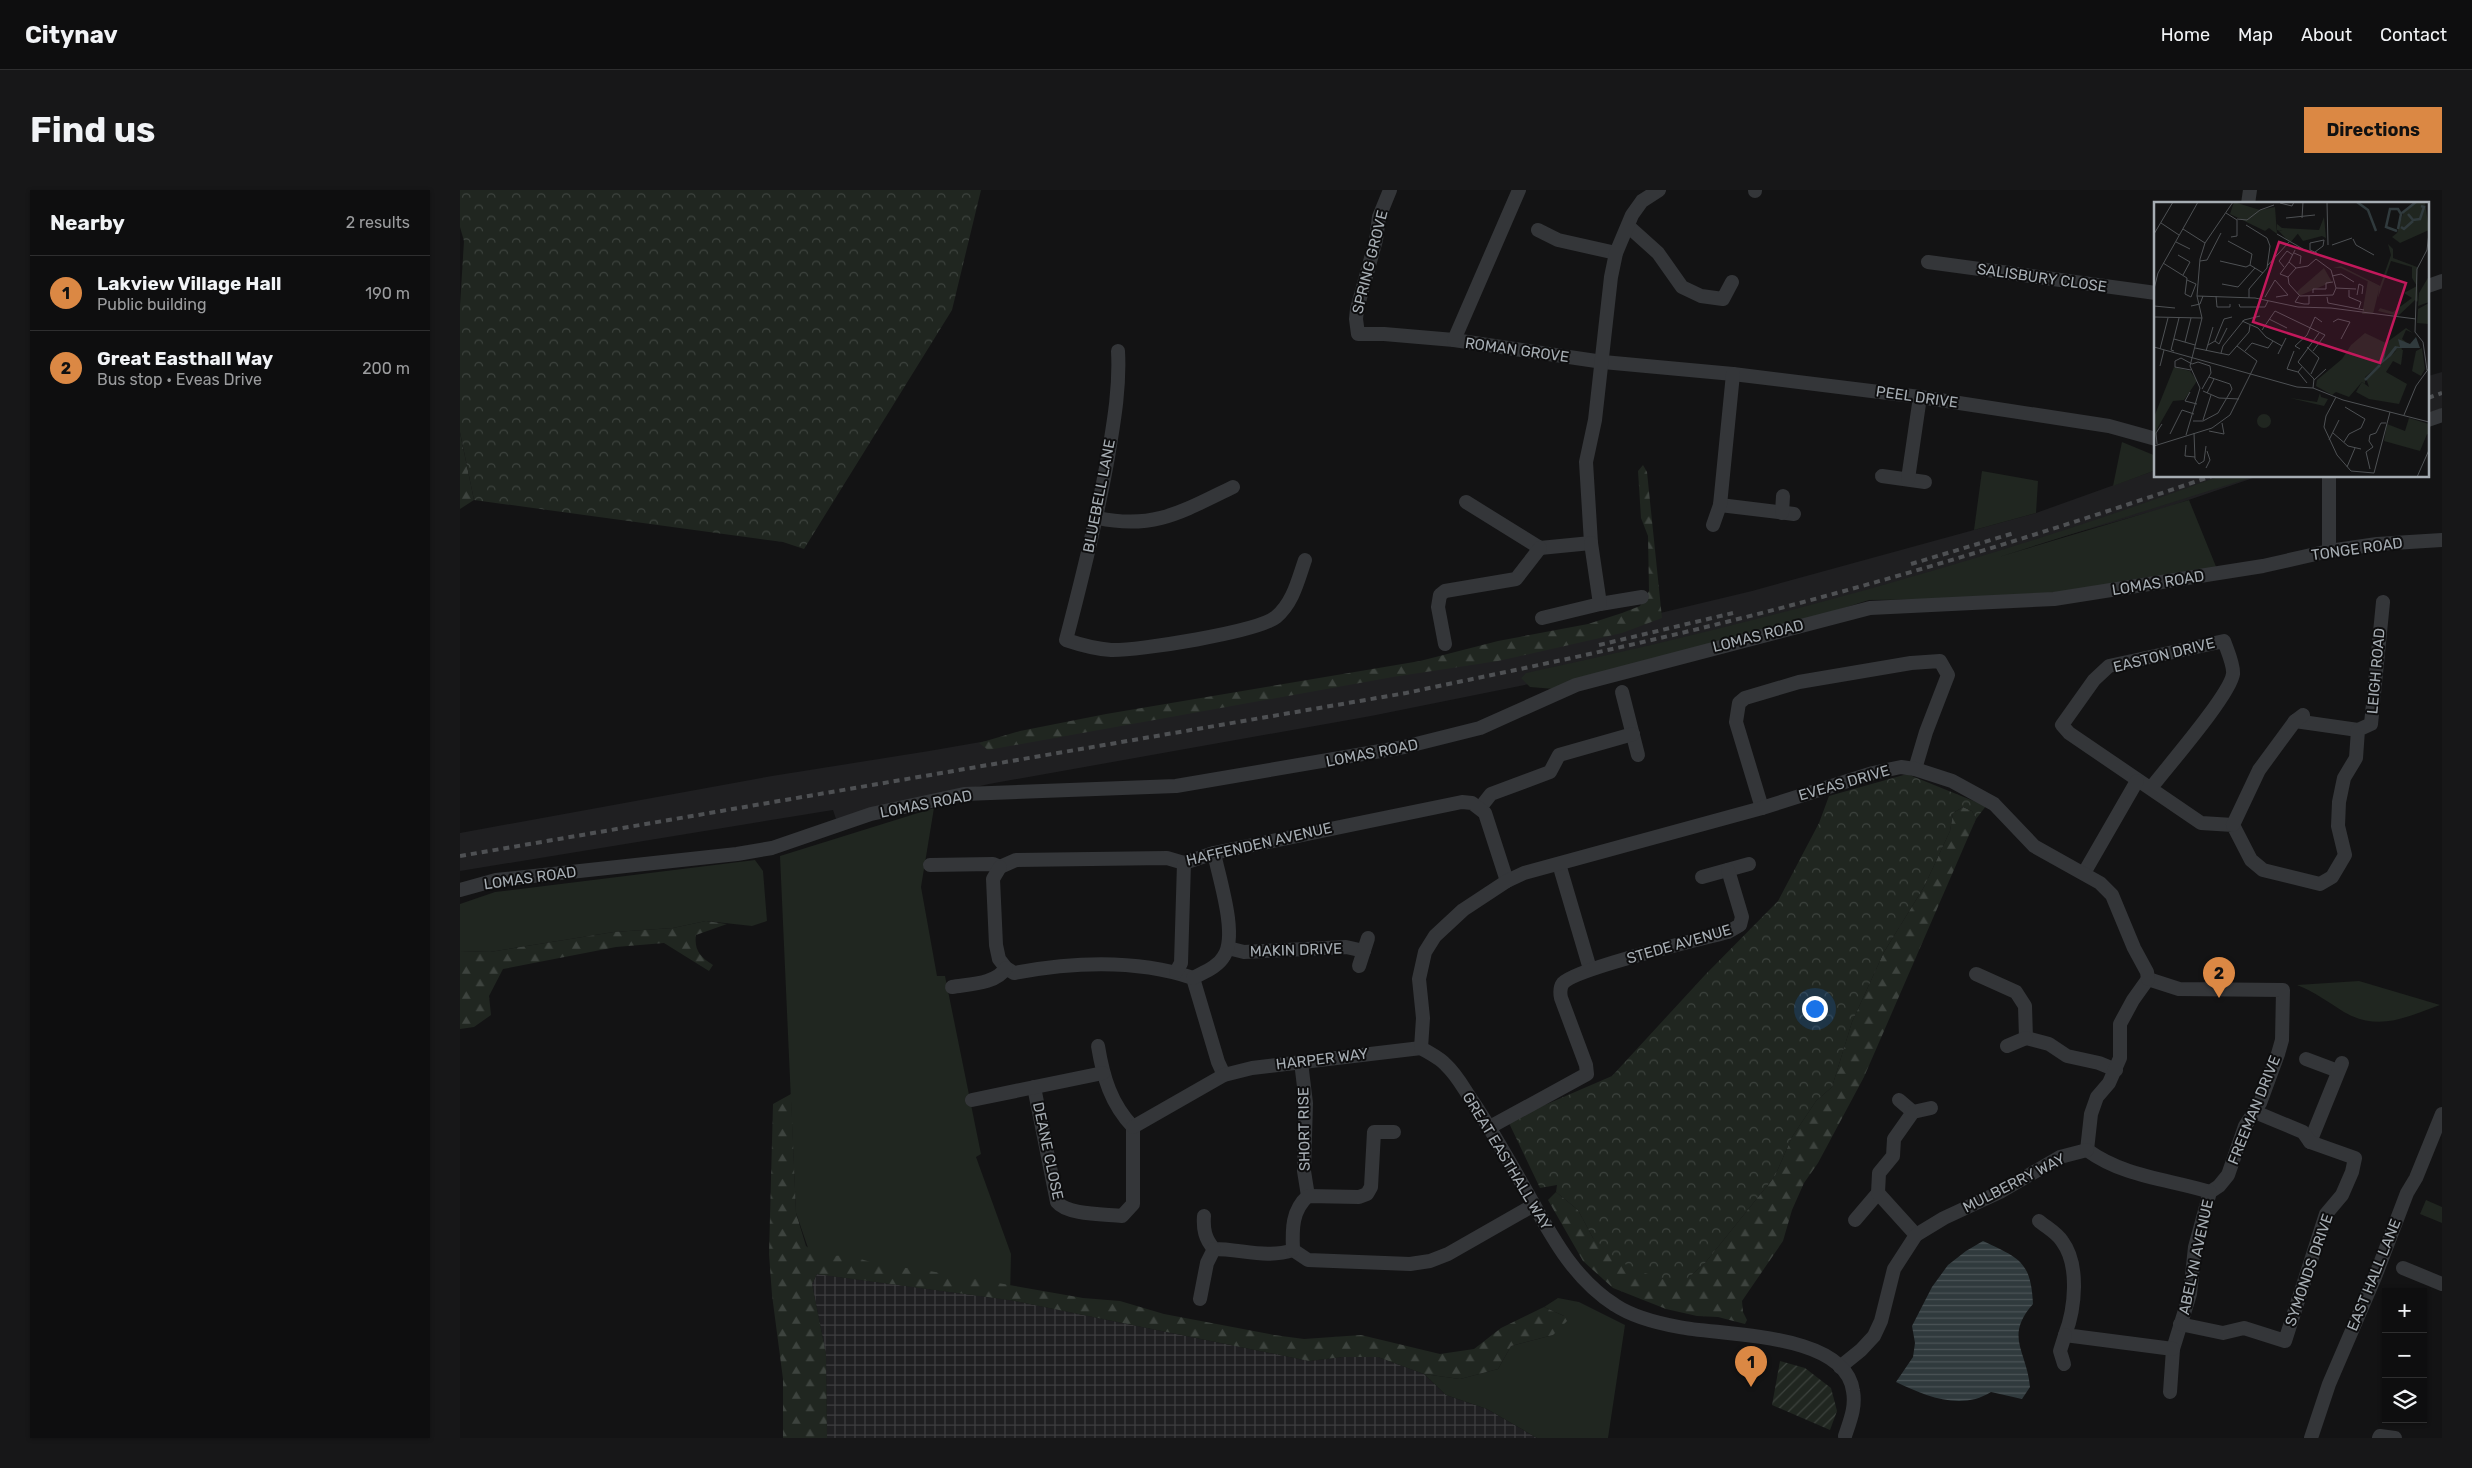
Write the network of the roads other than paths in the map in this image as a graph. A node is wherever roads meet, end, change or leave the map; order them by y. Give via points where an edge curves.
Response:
1 (1390, 190) edge
2 (1519, 190) edge
3 (1659, 190) edge
4 (1628, 226) junction
5 (1538, 230) dead end
6 (1616, 253) junction
7 (1928, 262) dead end
8 (2442, 280) edge
9 (1732, 282) dead end
10 (2430, 285) edge
11 (2154, 293) edge
12 (1358, 334) joint
13 (1454, 340) junction
14 (1118, 351) dead end
15 (1602, 362) junction
16 (1676, 369) joint
17 (1733, 374) junction
18 (1920, 397) junction
19 (2442, 415) edge
20 (2430, 419) edge
21 (2154, 438) edge
22 (1882, 476) dead end
23 (2329, 478) edge
24 (1908, 479) junction
25 (1925, 482) dead end
26 (1233, 487) dead end
27 (1784, 496) dead end
28 (1466, 502) dead end
29 (1720, 505) junction
30 (1098, 518) junction
31 (1713, 525) dead end
32 (2442, 540) edge
33 (1591, 543) junction
34 (1540, 548) junction
35 (2329, 551) junction
36 (1305, 560) dead end
37 (2272, 564) joint
38 (1642, 597) dead end
39 (2383, 602) dead end
40 (1600, 604) junction
41 (1542, 618) dead end
42 (1444, 644) dead end
43 (1622, 692) dead end
44 (2358, 730) junction
45 (1633, 734) junction
46 (1638, 755) dead end
47 (1915, 769) junction
48 (2137, 781) junction
49 (2151, 788) junction
50 (1480, 808) junction
51 (1762, 808) junction
52 (2233, 825) junction
53 (1214, 853) junction
54 (1184, 863) junction
55 (1560, 864) junction
56 (1748, 864) dead end
57 (930, 865) dead end
58 (1000, 867) junction
59 (1728, 870) junction
60 (2084, 872) junction
61 (1702, 877) dead end
62 (1507, 881) junction
63 (460, 890) edge
64 (1228, 948) junction
65 (1359, 966) dead end
66 (1006, 968) junction
67 (1590, 970) junction
68 (1176, 972) junction
69 (1976, 974) dead end
70 (1193, 978) junction
71 (2148, 979) junction
72 (952, 987) dead end
73 (2026, 1038) junction
74 (1098, 1046) dead end
75 (2007, 1046) dead end
76 (1421, 1048) junction
77 (2306, 1060) dead end
78 (1302, 1062) junction
79 (2116, 1070) junction
80 (1103, 1073) junction
81 (1224, 1075) junction
82 (1034, 1087) junction
83 (972, 1100) dead end
84 (1899, 1100) dead end
85 (1931, 1108) dead end
86 (1913, 1112) junction
87 (2255, 1112) junction
88 (2442, 1114) edge
89 (1133, 1127) junction
90 (1490, 1128) junction
91 (1394, 1132) dead end
92 (2310, 1142) junction
93 (2088, 1150) junction
94 (2210, 1192) junction
95 (1878, 1193) junction
96 (1308, 1196) junction
97 (1534, 1205) junction
98 (1204, 1216) dead end
99 (1855, 1220) dead end
100 (2039, 1221) dead end
101 (1916, 1235) junction
102 (1214, 1249) junction
103 (1293, 1250) junction
104 (2403, 1268) dead end
105 (2442, 1284) edge
106 (1200, 1299) dead end
107 (2180, 1324) junction
108 (2065, 1334) junction
109 (2173, 1349) junction
110 (2064, 1364) dead end
111 (1840, 1367) junction
112 (2170, 1392) dead end
113 (1844, 1437) edge
114 (2311, 1438) edge
115 (2379, 1438) edge
116 (2395, 1438) edge

1 - 12 street, SPRING GROVE via 1379,216 1376,240 1357,309
2 - 13 street
3 - 4 street via 1642,201
4 - 6 street
4 - 9 street via 1658,252 1688,292 1723,299
5 - 6 street via 1558,240
6 - 15 street
7 - 11 street, SALISBURY CLOSE
8 - 10 street
12 - 13 street, ROMAN GROVE
13 - 15 street, ROMAN GROVE
14 - 30 street, BLUEBELL LANE via 1120,379
15 - 16 street, ROMAN GROVE
15 - 33 street via 1586,462
16 - 17 street, PEEL DRIVE
17 - 18 street, PEEL DRIVE
17 - 29 street
18 - 21 street, PEEL DRIVE via 2109,426
18 - 24 street
19 - 20 street
22 - 24 street
23 - 35 street
24 - 25 street
26 - 30 street via 1172,516 1137,523
27 - 29 street via 1788,513
28 - 34 street
29 - 31 street
30 - 36 street, BLUEBELL LANE via 1066,640 1083,646 1112,650 1142,648 1260,626 1285,608
32 - 35 street, TONGE ROAD
33 - 34 street
33 - 40 street
34 - 42 street via 1516,579 1445,591 1440,595 1438,607
35 - 37 street, TONGE ROAD
37 - 63 street, LOMAS ROAD via 2054,599 1870,608 1576,685 1480,728 1404,747 1176,786 964,794 871,814 772,848 496,880
38 - 40 street
39 - 44 street, LEIGH ROAD via 2371,724
40 - 41 street
43 - 45 street
44 - 52 street via 2299,718 2259,770
44 - 52 street, LEIGH ROAD via 2356,758 2344,778 2339,802 2338,826 2345,856 2332,877 2320,884 2263,870 2251,860
45 - 46 street
45 - 50 street via 1559,755 1550,772 1491,794
47 - 51 street, EVEAS DRIVE via 1901,767 1874,773
47 - 51 street via 1948,675 1940,661 1911,662 1799,682 1745,698 1739,703 1736,722
47 - 60 street, EVEAS DRIVE via 1952,781 1994,804 2034,846
48 - 49 street
48 - 49 street, EASTON DRIVE via 2062,725 2094,680 2109,666 2224,640 2233,673 2230,683
48 - 60 street
49 - 52 street via 2202,823
50 - 53 street, HAFFENDEN AVENUE via 1462,802
50 - 62 street via 1487,818
51 - 55 street, EVEAS DRIVE
53 - 54 street, HAFFENDEN AVENUE
53 - 64 street, MAKIN DRIVE via 1229,928
54 - 58 street, HAFFENDEN AVENUE via 1167,858 1016,860
54 - 68 street via 1181,963
55 - 62 street
55 - 67 street
56 - 59 street
57 - 58 street, HAFFENDEN AVENUE via 993,864
58 - 66 street via 993,879 996,945 999,959
59 - 61 street
59 - 67 street, STEDE AVENUE via 1742,917 1740,925 1728,932
60 - 71 street, EVEAS DRIVE via 2112,895
62 - 76 street via 1463,910 1435,936 1425,952 1419,979 1423,1018
64 - 65 street, MAKIN DRIVE via 1244,952 1366,945
64 - 70 street, MAKIN DRIVE via 1215,966
66 - 68 street via 1014,973 1090,964
66 - 72 street via 1001,976 993,979
67 - 90 street, STEDE AVENUE via 1564,983 1560,991 1586,1065 1586,1074
68 - 70 street
69 - 73 street via 2016,992 2025,1006
70 - 81 street
71 - 79 street via 2120,1024 2120,1058
71 - 87 street, FREEMAN DRIVE via 2179,989 2283,990 2282,1040
73 - 75 street
73 - 79 street via 2049,1044 2067,1056
74 - 80 street
76 - 78 street, HARPER WAY
76 - 90 street, GREAT EASTHALL WAY via 1446,1064
77 - 92 street via 2340,1067
78 - 81 street, HARPER WAY
78 - 96 street, SHORT RISE via 1306,1103 1304,1170
79 - 93 street via 2097,1097 2091,1114
80 - 82 street, DEANE CLOSE
80 - 89 street via 1109,1092
81 - 89 street
82 - 83 street, DEANE CLOSE
82 - 89 street, DEANE CLOSE via 1054,1194 1061,1208 1122,1216 1129,1210 1134,1192
84 - 86 street
85 - 86 street
86 - 95 street via 1894,1139 1893,1156 1879,1173
87 - 92 street via 2303,1132
87 - 94 street, FREEMAN DRIVE via 2245,1126 2228,1175
88 - 114 street, EAST HALL LANE via 2329,1384
90 - 97 street, GREAT EASTHALL WAY
91 - 96 street via 1374,1132 1371,1187 1367,1194 1359,1197
92 - 107 street, SYMONDS DRIVE via 2355,1158 2342,1195 2326,1214 2285,1341 2244,1328 2223,1333
93 - 94 street, ABELYN AVENUE via 2123,1170
93 - 101 street, MULBERRY WAY via 2060,1156 2000,1192
94 - 107 street, ABELYN AVENUE via 2194,1247 2190,1294
95 - 99 street
95 - 101 street
96 - 103 street via 1296,1209
97 - 103 street via 1430,1261 1410,1264 1308,1260
97 - 111 street, GREAT EASTHALL WAY via 1554,1241 1582,1279 1614,1305 1633,1315 1679,1327 1750,1335 1806,1347 1823,1354
98 - 102 street via 1203,1228
100 - 108 street via 2063,1241 2072,1267 2075,1284
101 - 111 street, MULBERRY WAY via 1894,1269 1874,1336
102 - 103 street via 1272,1255
102 - 106 street
104 - 105 street
107 - 109 street, ABELYN AVENUE
108 - 109 street
108 - 110 street via 2060,1351
109 - 112 street, ABELYN AVENUE
111 - 113 street, GREAT EASTHALL WAY via 1854,1391 1853,1412
115 - 116 street

